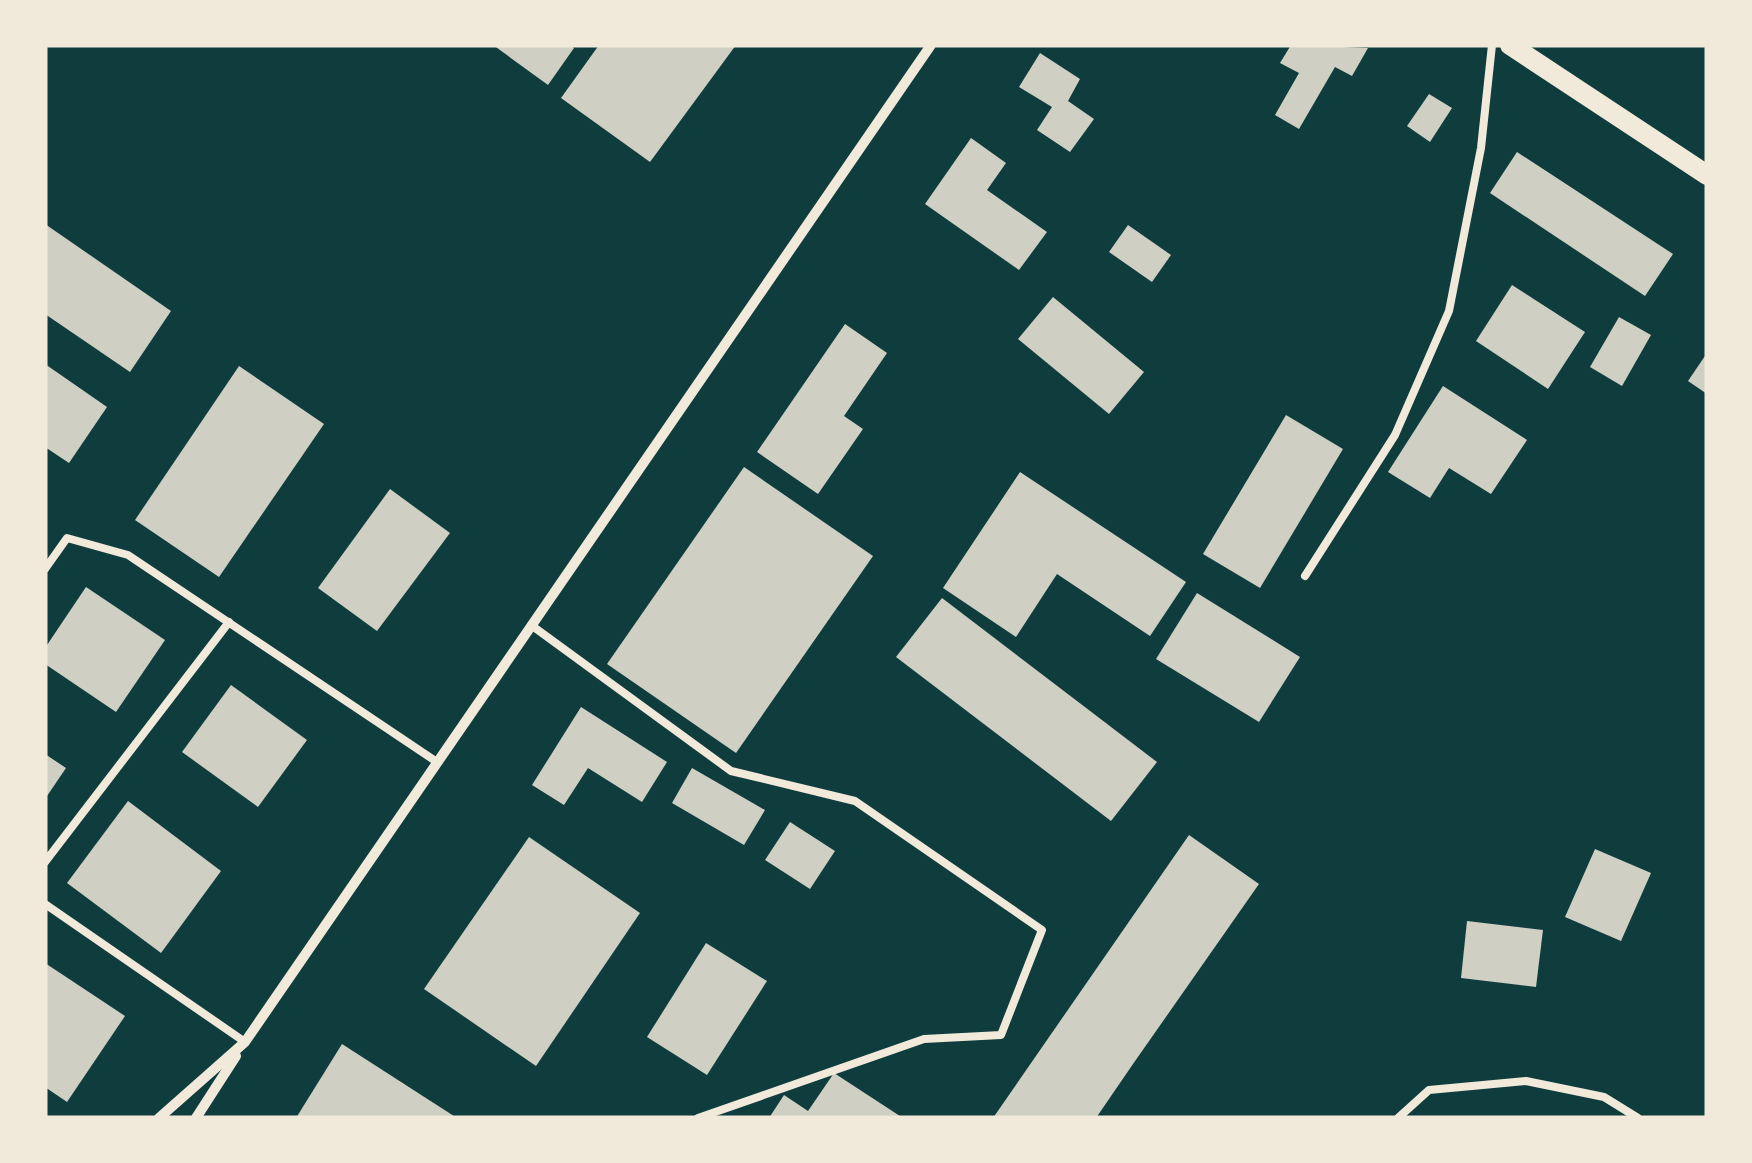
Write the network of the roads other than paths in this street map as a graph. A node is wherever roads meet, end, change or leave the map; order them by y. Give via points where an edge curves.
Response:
1 (930, 45) edge
2 (1492, 45) edge
3 (1510, 45) edge
4 (1707, 175) edge
5 (45, 569) edge
6 (1305, 576) dead end
7 (229, 622) junction
8 (531, 625) junction
9 (438, 762) junction
10 (45, 862) edge
11 (45, 904) edge
12 (245, 1042) junction
13 (159, 1118) edge
14 (196, 1118) edge
15 (698, 1118) edge
16 (1398, 1118) edge
17 (1638, 1118) edge

1 - 8 street
2 - 6 lane via 1481,148 1449,310 1395,435
3 - 4 main road
5 - 7 lane via 67,538 128,555
7 - 9 lane
7 - 10 lane
8 - 9 street
8 - 15 lane via 731,771 854,801 1042,930 1001,1034 924,1038
9 - 12 street
11 - 12 lane
12 - 13 street
12 - 14 street
16 - 17 lane via 1430,1090 1526,1081 1604,1097

